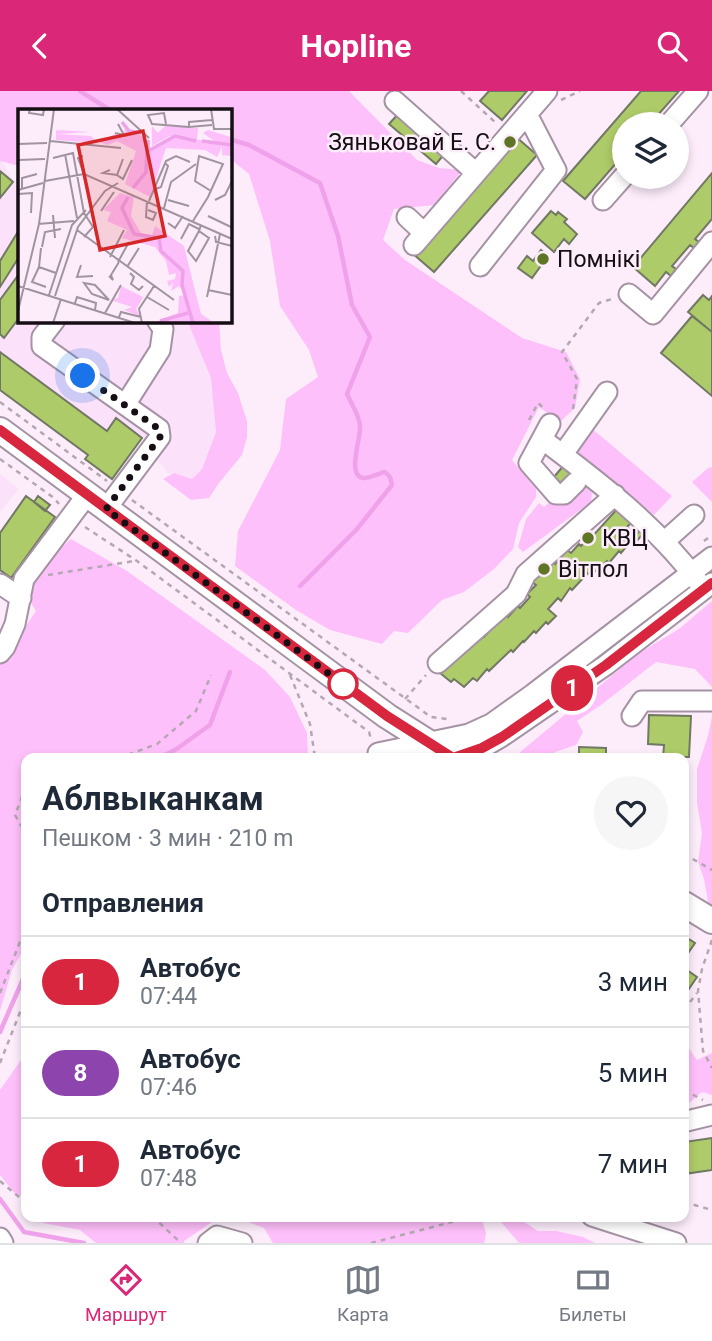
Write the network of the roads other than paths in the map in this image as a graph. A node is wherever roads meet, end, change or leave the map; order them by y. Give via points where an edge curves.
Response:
1 (547, 91) edge
2 (698, 91) edge
3 (396, 100) edge
4 (680, 112) edge
5 (527, 114) junction
6 (476, 173) junction
7 (613, 189) edge
8 (604, 199) dead end
9 (407, 217) dead end
10 (712, 243) edge
11 (480, 266) dead end
12 (629, 294) road end
13 (53, 322) edge
14 (158, 322) edge
15 (607, 393) dead end
16 (125, 405) junction
17 (0, 430) edge
18 (563, 454) junction
19 (576, 482) dead end
20 (615, 495) junction
21 (104, 498) junction
22 (694, 515) dead end
23 (665, 541) junction
24 (712, 557) edge
25 (691, 573) junction
26 (0, 584) edge
27 (708, 586) edge
28 (22, 588) junction
29 (0, 653) edge
30 (435, 666) road end
31 (712, 701) edge
32 (632, 716) dead end
33 (407, 729) junction
34 (430, 743) junction
35 (376, 753) edge
36 (382, 753) edge
37 (445, 753) edge
38 (468, 753) edge
39 (689, 907) edge
40 (712, 922) edge
41 (712, 1115) edge
42 (689, 1121) edge
43 (611, 1222) edge
44 (0, 1238) edge
45 (3, 1243) edge
46 (208, 1243) edge
47 (242, 1243) edge
48 (676, 1243) edge

1 - 5 street
2 - 4 street
3 - 6 street
5 - 6 street
5 - 11 street via 556,170
6 - 9 street via 419,239
7 - 8 street
10 - 12 street via 653,314
13 - 16 street via 42,337 42,346
14 - 16 street via 163,329 160,350
15 - 18 street
16 - 21 street via 159,429 160,437
17 - 21 main road
18 - 19 street via 546,424 529,463 556,494 564,494
18 - 20 street
20 - 23 street
20 - 30 street via 526,574 516,594
21 - 28 street via 69,517
21 - 33 main road
22 - 23 street
23 - 25 street
24 - 25 street
25 - 27 street
25 - 34 street via 491,724
26 - 28 street
27 - 38 street via 606,665 502,737
28 - 29 street via 15,624
31 - 32 street via 642,701
33 - 34 main road
33 - 35 street
34 - 36 street
34 - 37 main road
39 - 40 main road
41 - 42 street
43 - 48 street
44 - 45 street
46 - 47 street via 217,1236

